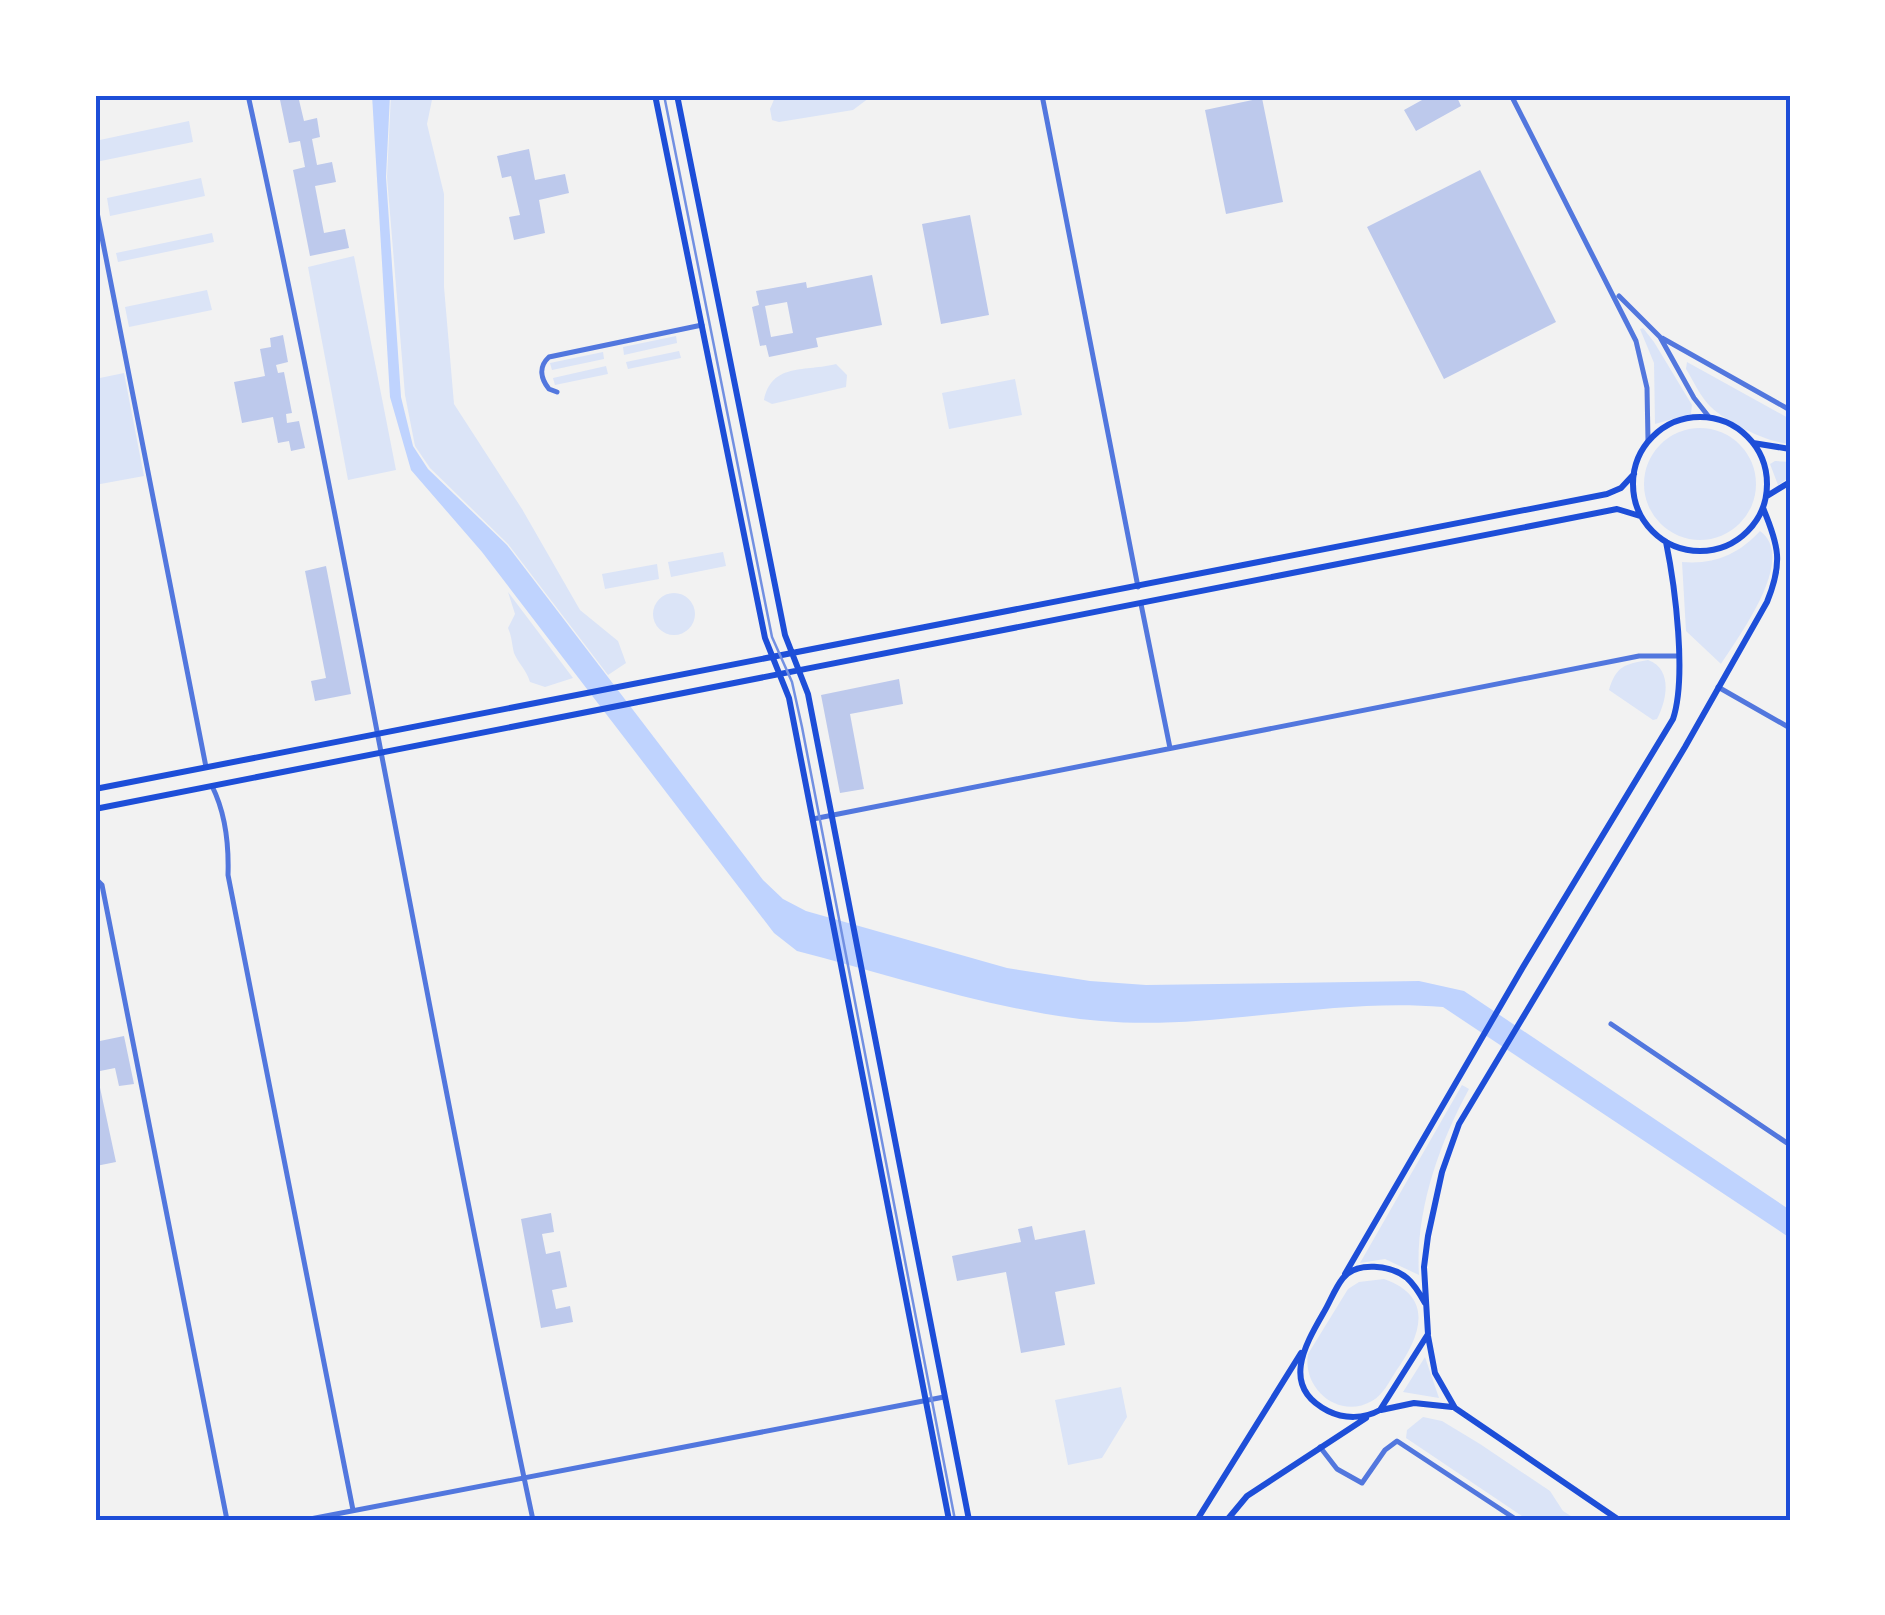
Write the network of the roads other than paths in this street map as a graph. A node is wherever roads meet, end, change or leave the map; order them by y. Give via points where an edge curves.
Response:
1 (248, 95) edge
2 (655, 95) edge
3 (677, 95) edge
4 (1042, 95) edge
5 (1511, 95) edge
6 (95, 202) edge
7 (1614, 292) junction
8 (702, 325) junction
9 (1660, 337) junction
10 (557, 392) dead end
11 (1790, 410) edge
12 (1710, 417) junction
13 (1648, 440) junction
14 (1754, 443) junction
15 (1790, 448) edge
16 (1634, 474) junction
17 (1790, 482) edge
18 (1766, 497) junction
19 (1762, 508) junction
20 (1640, 516) junction
21 (1666, 542) junction
22 (1138, 587) junction
23 (1140, 604) junction
24 (792, 653) junction
25 (1678, 656) junction
26 (773, 657) junction
27 (800, 670) junction
28 (782, 674) junction
29 (1718, 687) junction
30 (1790, 728) edge
31 (384, 744) junction
32 (1170, 749) junction
33 (206, 768) junction
34 (212, 786) junction
35 (95, 789) edge
36 (95, 809) edge
37 (833, 815) junction
38 (813, 820) junction
39 (95, 878) edge
40 (1611, 1024) dead end
41 (1790, 1145) edge
42 (1344, 1276) junction
43 (1425, 1303) junction
44 (1428, 1334) junction
45 (1302, 1352) junction
46 (944, 1397) junction
47 (925, 1400) junction
48 (1454, 1408) junction
49 (1380, 1410) junction
50 (1369, 1416) junction
51 (1320, 1448) junction
52 (524, 1476) junction
53 (353, 1510) junction
54 (227, 1520) edge
55 (306, 1520) edge
56 (533, 1520) edge
57 (949, 1520) edge
58 (969, 1520) edge
59 (1197, 1520) edge
60 (1227, 1520) edge
61 (1517, 1520) edge
62 (1619, 1520) edge

1 - 31 street
2 - 8 main road
3 - 24 main road
4 - 22 street
5 - 7 street
6 - 33 street
7 - 9 street
7 - 13 street via 1643,363
8 - 10 street via 549,357 542,376
8 - 26 main road
9 - 11 street
9 - 12 street
12 - 13 main road via 1667,425
12 - 14 main road
13 - 16 main road
14 - 15 main road
14 - 18 main road via 1767,478
16 - 20 main road
16 - 22 main road via 1607,494
17 - 18 main road
18 - 19 main road
19 - 21 main road via 1751,528 1711,550
19 - 29 main road via 1776,546 1776,579
20 - 21 main road
20 - 23 main road via 1616,510
21 - 25 main road
22 - 24 main road
23 - 27 main road
23 - 32 street
24 - 26 main road
24 - 27 main road
25 - 32 street via 1639,656
25 - 42 main road via 1673,719
26 - 28 main road
26 - 31 main road
27 - 28 main road
27 - 37 main road
28 - 31 main road
28 - 38 main road
29 - 30 street
29 - 43 main road via 1459,1124 1428,1236
31 - 33 main road
31 - 34 main road
31 - 52 street
32 - 37 street
33 - 35 main road
34 - 36 main road
34 - 53 street via 229,844 228,875
37 - 38 street
37 - 46 main road
38 - 47 main road
39 - 54 street via 102,885
40 - 41 street
42 - 43 main road via 1360,1268 1388,1269 1404,1276
42 - 45 main road
43 - 44 main road
44 - 48 main road via 1435,1373
44 - 49 main road
45 - 50 main road via 1301,1377 1314,1402 1340,1416
45 - 59 main road
46 - 47 street
46 - 58 main road
47 - 52 street
47 - 57 main road
48 - 49 main road via 1414,1403
48 - 62 main road
49 - 50 main road
50 - 51 main road
51 - 60 main road via 1247,1496
51 - 61 street via 1337,1469 1362,1483 1397,1441
52 - 53 street
52 - 56 street
53 - 55 street

